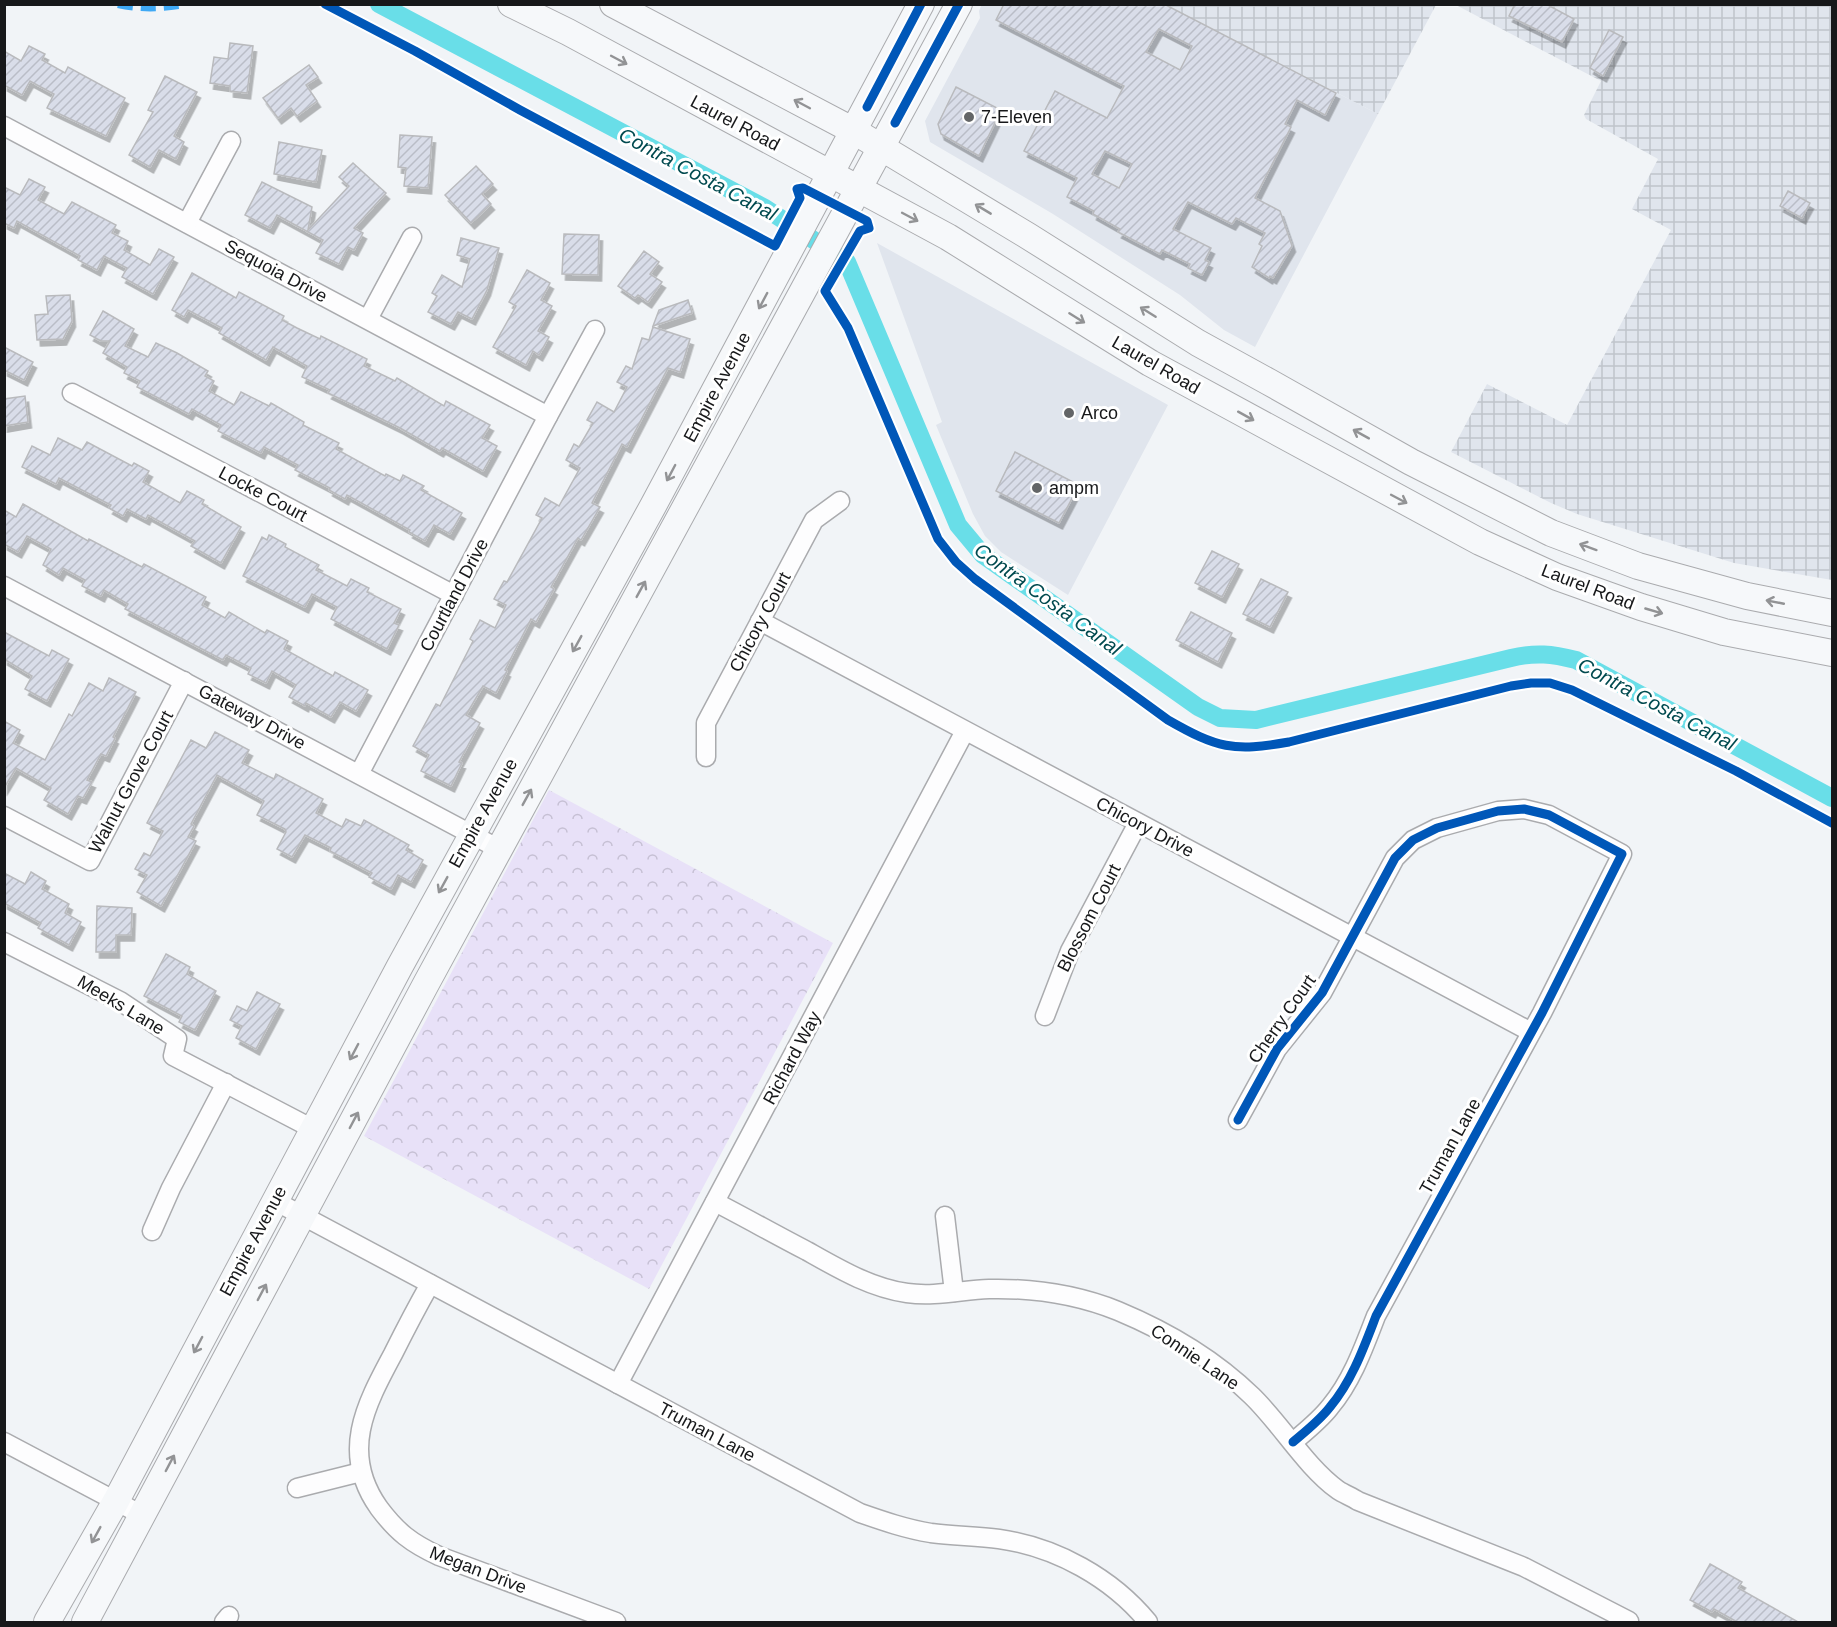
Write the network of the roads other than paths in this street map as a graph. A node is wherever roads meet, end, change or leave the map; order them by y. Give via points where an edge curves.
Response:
1 (511, 4) edge
2 (613, 4) edge
3 (921, 4) edge
4 (959, 4) edge
5 (4, 126) edge
6 (854, 131) junction
7 (231, 141) dead end
8 (882, 148) junction
9 (831, 174) junction
10 (859, 189) junction
11 (187, 223) junction
12 (412, 237) dead end
13 (368, 320) junction
14 (595, 330) dead end
15 (72, 393) dead end
16 (1310, 406) junction
17 (548, 416) junction
18 (1291, 441) junction
19 (840, 501) dead end
20 (4, 586) edge
21 (454, 594) junction
22 (1833, 612) edge
23 (760, 621) junction
24 (1833, 653) edge
25 (184, 681) junction
26 (965, 731) junction
27 (706, 757) dead end
28 (359, 774) junction
29 (4, 816) edge
30 (1137, 823) junction
31 (471, 834) junction
32 (499, 849) junction
33 (1622, 855) joint
34 (1353, 937) junction
35 (4, 942) edge
36 (1045, 1016) dead end
37 (1531, 1032) junction
38 (226, 1083) junction
39 (1238, 1120) dead end
40 (313, 1129) junction
41 (275, 1201) junction
42 (715, 1202) junction
43 (303, 1216) junction
44 (945, 1216) dead end
45 (152, 1230) dead end
46 (430, 1284) junction
47 (954, 1292) junction
48 (618, 1384) junction
49 (1293, 1442) junction
50 (6, 1445) edge
51 (361, 1472) junction
52 (297, 1488) dead end
53 (116, 1501) junction
54 (142, 1515) junction
55 (1629, 1621) dead end
56 (47, 1623) edge
57 (85, 1623) edge
58 (616, 1623) edge
59 (1148, 1623) edge

1 -> 9 main road, Laurel Road
6 -> 2 main road, Laurel Road
3 - 6 main road, Empire Avenue
4 - 8 main road, Empire Avenue
5 - 11 street, Sequoia Drive
6 - 8 main road, Laurel Road
6 - 9 main road, Empire Avenue
7 - 11 street
8 - 10 main road, Empire Avenue
16 -> 8 main road, Laurel Road via 1198,343
9 - 10 main road, Laurel Road
9 -> 31 main road, Empire Avenue
10 -> 18 main road, Laurel Road via 948,237 1150,363
32 -> 10 main road, Empire Avenue
11 - 13 street, Sequoia Drive
12 - 13 street
13 - 17 street, Sequoia Drive
14 - 17 street, Courtland Drive
15 - 21 street, Locke Court
16 - 18 main road
22 -> 16 main road, Laurel Road via 1747,596 1638,566 1566,539 1411,462
17 - 21 street, Courtland Drive
18 -> 24 main road, Laurel Road via 1480,542 1557,577 1641,608 1724,632
19 - 23 street, Chicory Court via 814,520
20 - 25 street, Gateway Drive
21 - 28 street, Courtland Drive
23 - 26 street, Chicory Drive
23 - 27 street, Chicory Court via 706,723
25 - 28 street, Gateway Drive
25 - 29 street, Walnut Grove Court via 90,861
26 - 30 street, Chicory Drive
26 - 42 street, Richard Way
28 - 31 street, Gateway Drive
30 - 34 street, Chicory Drive
30 - 36 street, Blossom Court via 1070,951
31 - 32 street, Gateway Drive
31 -> 40 main road, Empire Avenue
43 -> 32 main road, Empire Avenue
33 - 34 street, Cherry Court via 1549,815 1524,809 1498,811 1437,828 1413,840 1395,858
33 - 37 street, Truman Lane
34 - 37 street, Chicory Drive
34 - 39 street, Cherry Court via 1322,993 1277,1049
35 - 38 street, Meeks Lane via 120,1001 177,1039 173,1056
37 - 49 street, Truman Lane via 1376,1316 1362,1354 1337,1398
38 - 40 street, Meeks Lane
38 - 45 street
40 - 41 main road, Empire Avenue
41 - 43 street, Truman Lane
41 -> 53 main road, Empire Avenue
42 - 47 street, Connie Lane via 873,1284 908,1293
42 - 48 street, Richard Way
43 - 46 street, Truman Lane
54 -> 43 main road, Empire Avenue
44 - 47 street
46 - 48 street, Truman Lane
46 - 51 street, Megan Drive via 370,1396 358,1449
47 - 49 street, Connie Lane via 1013,1289 1048,1293 1117,1311 1224,1372 1252,1396
48 - 59 street, Truman Lane via 860,1513 930,1533 1032,1546 1065,1558 1104,1581
49 - 55 street, Connie Lane via 1337,1489 1358,1501 1524,1567
50 - 53 street
51 - 52 street
51 - 58 street, Megan Drive via 371,1496 393,1527 414,1545
53 - 54 street
53 -> 56 main road, Empire Avenue
54 - 57 main road, Empire Avenue

